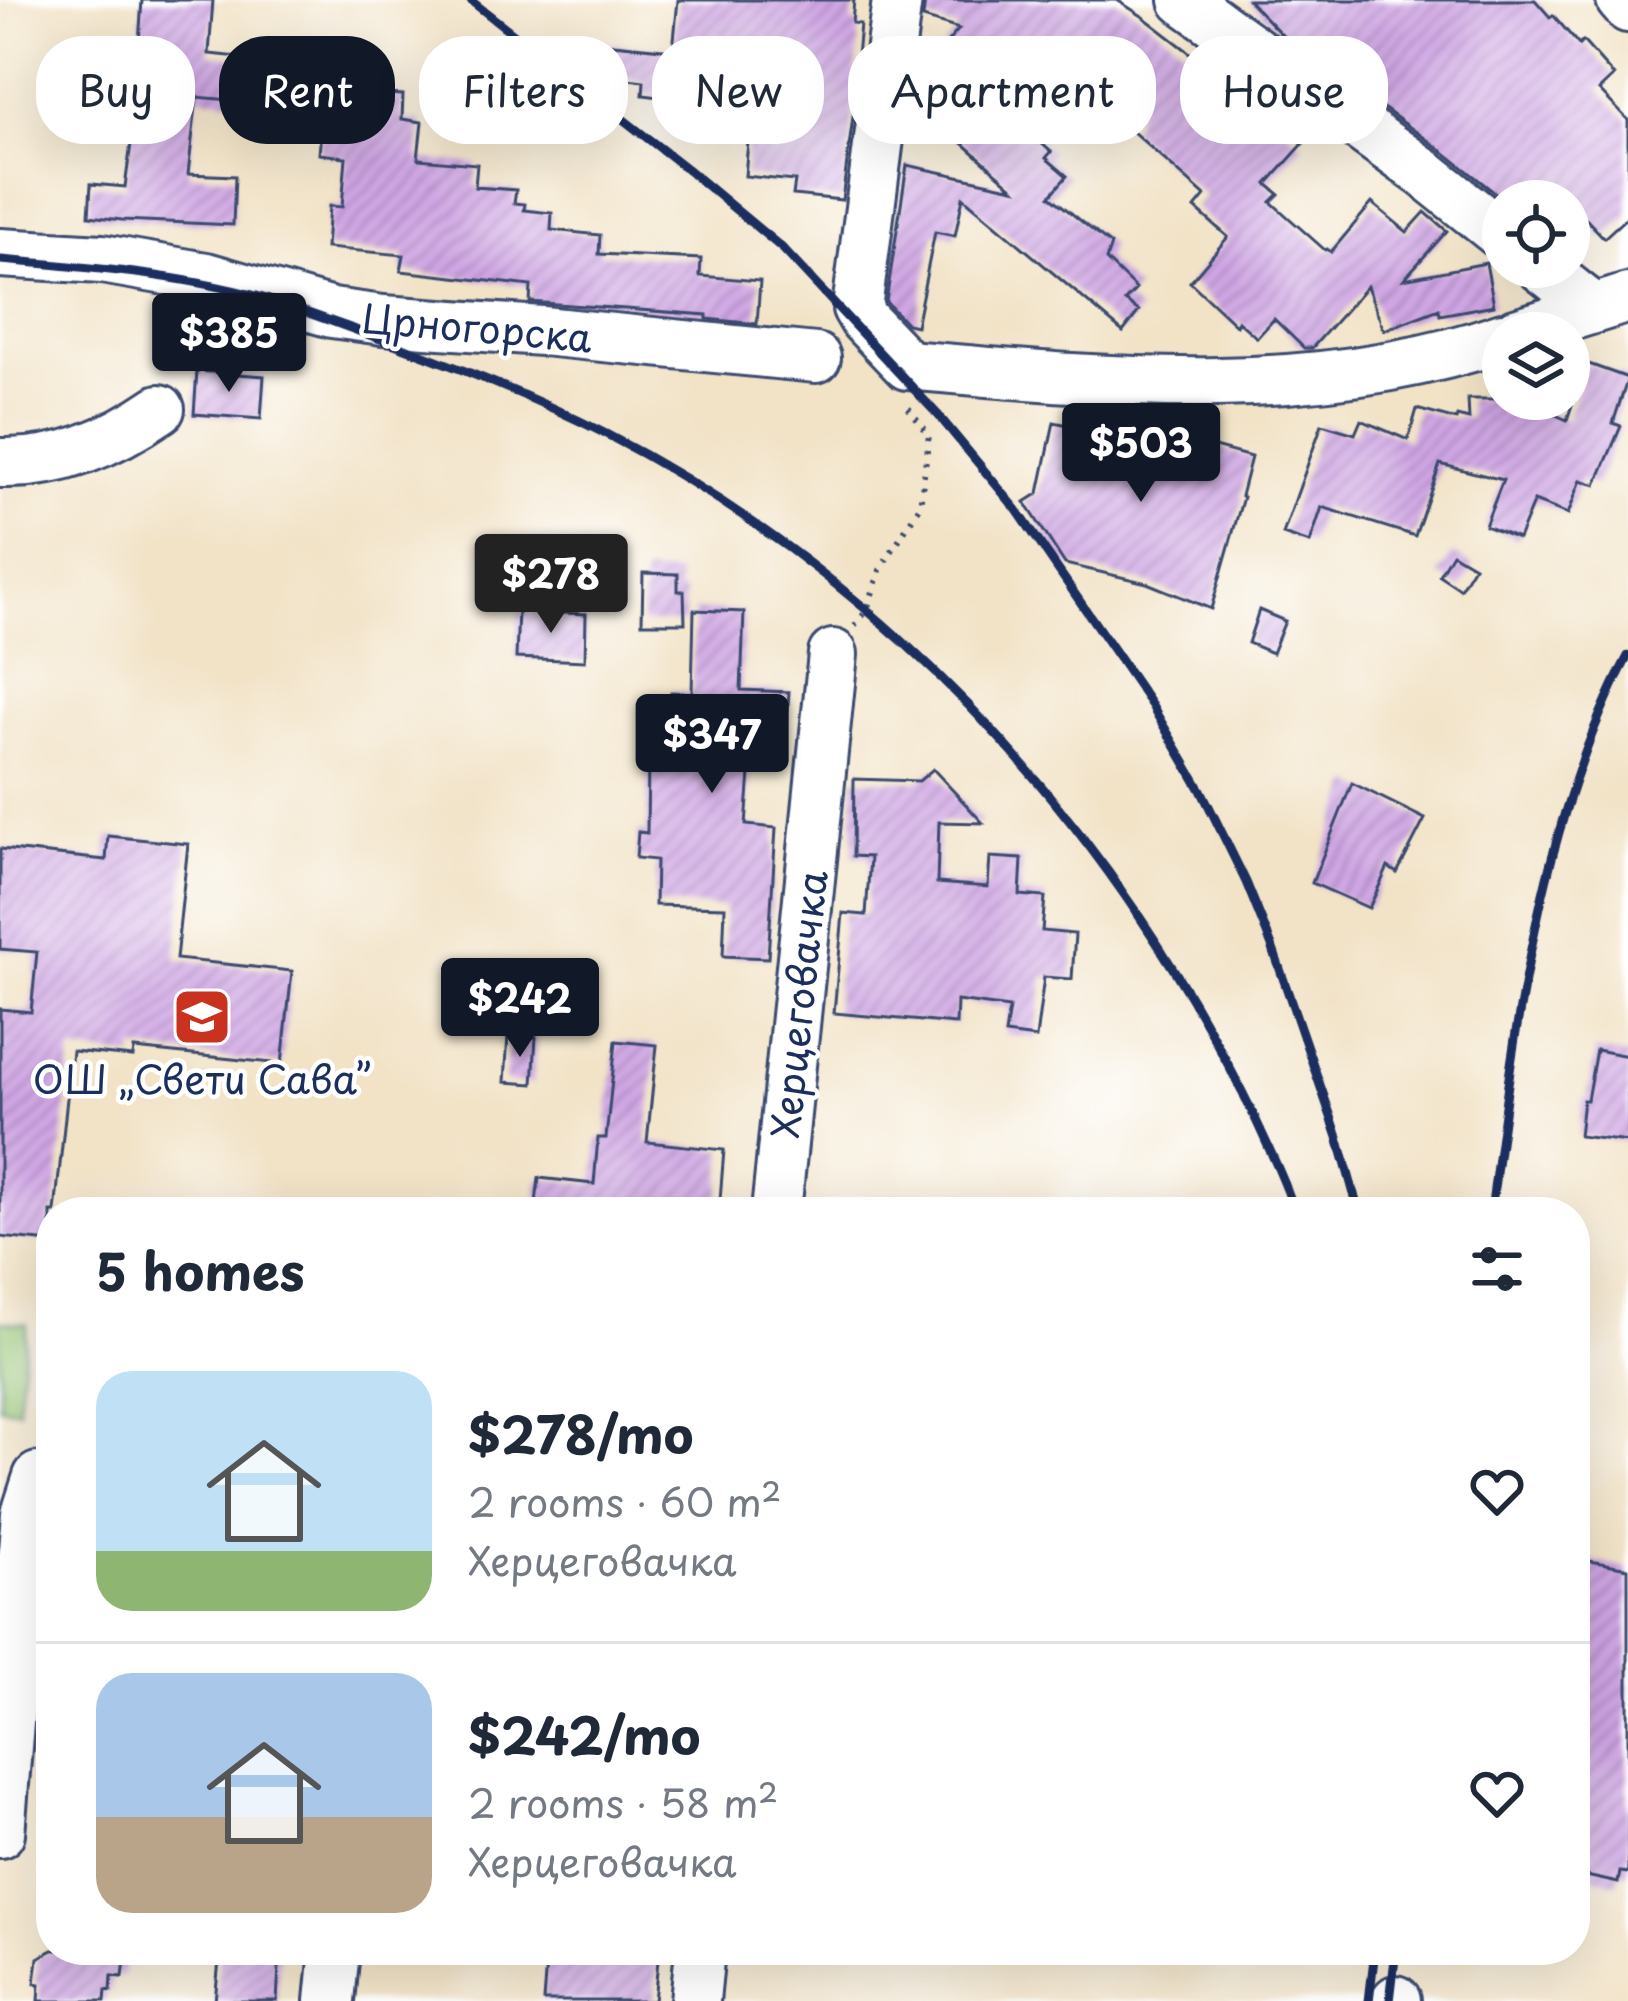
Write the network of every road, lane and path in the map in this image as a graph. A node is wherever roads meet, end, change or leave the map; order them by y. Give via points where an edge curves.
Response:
1 (897, 0) edge
2 (1184, 0) edge
3 (1621, 0) edge
4 (1628, 8) edge
5 (1482, 219) edge
6 (0, 253) edge
7 (1581, 288) edge
8 (1610, 303) edge
9 (1482, 344) edge
10 (816, 358) dead end
11 (904, 381) junction
12 (160, 410) dead end
13 (0, 463) edge
14 (833, 654) joint
15 (778, 1197) edge
16 (30, 1477) edge
17 (0, 1833) edge
18 (334, 1965) edge
19 (699, 1965) edge
20 (330, 2001) edge
21 (695, 2001) edge

1 - 11 street via 857,308
2 - 5 street
3 - 4 street
6 - 10 street, Црногорска via 206,277 332,313
7 - 8 street
9 - 11 street via 1338,374 1202,383
11 - 14 path via 929,435 920,506 880,570 867,610
12 - 13 street via 83,452
14 - 15 street, Херцеговачка
16 - 17 street
18 - 20 street
19 - 21 street

